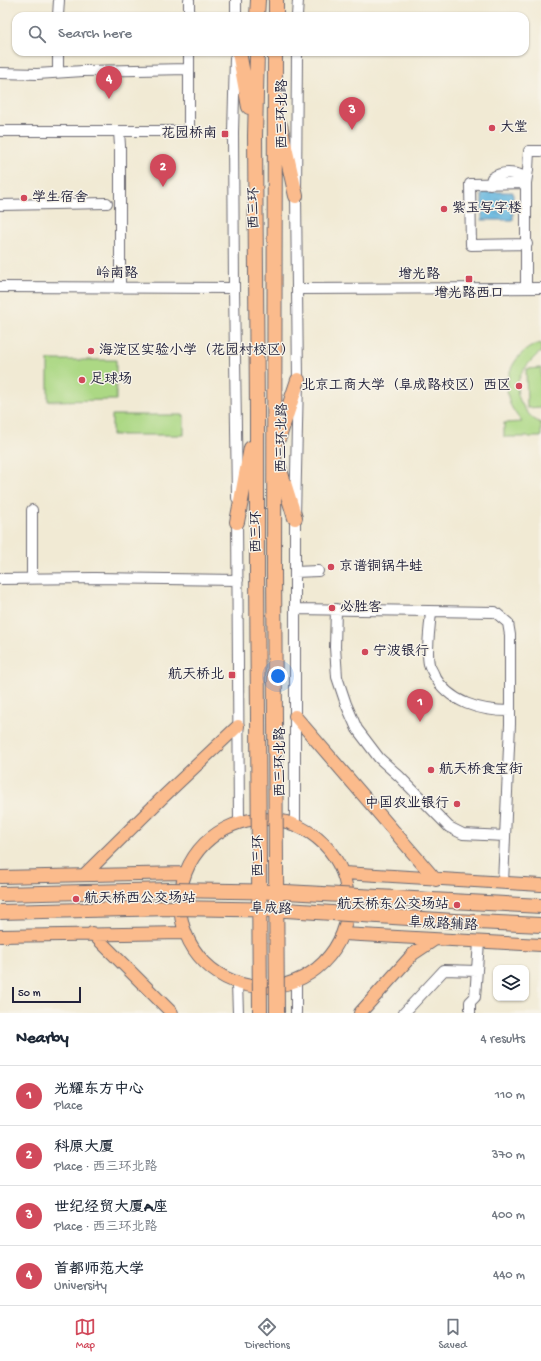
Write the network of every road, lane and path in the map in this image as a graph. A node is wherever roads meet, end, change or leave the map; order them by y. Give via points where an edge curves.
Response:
1 (58, 0) edge
2 (189, 0) edge
3 (236, 0) edge
4 (258, 0) edge
5 (276, 0) edge
6 (298, 0) edge
7 (58, 12) edge
8 (189, 12) edge
9 (236, 12) edge
10 (258, 12) edge
11 (276, 12) edge
12 (297, 12) edge
13 (58, 56) edge
14 (189, 56) edge
15 (235, 56) edge
16 (240, 56) edge
17 (257, 56) edge
18 (275, 56) edge
19 (297, 56) edge
20 (189, 69) junction
21 (58, 72) junction
22 (0, 73) edge
23 (274, 99) junction
24 (0, 131) edge
25 (119, 131) junction
26 (255, 136) junction
27 (541, 151) edge
28 (526, 183) junction
29 (296, 196) junction
30 (107, 203) dead end
31 (0, 205) edge
32 (527, 244) junction
33 (0, 287) edge
34 (120, 288) junction
35 (234, 288) junction
36 (526, 288) junction
37 (541, 288) edge
38 (297, 289) junction
39 (298, 380) junction
40 (257, 412) junction
41 (275, 452) junction
42 (32, 510) dead end
43 (295, 518) junction
44 (237, 522) junction
45 (318, 571) dead end
46 (295, 572) junction
47 (32, 578) junction
48 (0, 579) edge
49 (238, 580) junction
50 (295, 609) junction
51 (336, 609) junction
52 (431, 612) junction
53 (510, 711) junction
54 (295, 716) junction
55 (238, 726) junction
56 (239, 822) junction
57 (295, 824) junction
58 (505, 836) junction
59 (184, 873) junction
60 (344, 873) junction
61 (84, 874) junction
62 (130, 874) junction
63 (0, 877) edge
64 (436, 880) junction
65 (503, 883) junction
66 (541, 885) edge
67 (4, 892) edge
68 (541, 906) edge
69 (0, 912) edge
70 (541, 925) edge
71 (92, 933) junction
72 (185, 933) junction
73 (343, 934) junction
74 (0, 936) edge
75 (434, 940) junction
76 (479, 942) junction
77 (541, 945) edge
78 (477, 971) junction
79 (296, 981) junction
80 (237, 983) junction
81 (172, 1013) edge
82 (238, 1013) edge
83 (260, 1013) edge
84 (277, 1013) edge
85 (296, 1013) edge
86 (360, 1013) edge
87 (404, 1013) edge
88 (470, 1013) edge

1 - 7 street
2 - 8 street
3 - 9 street
4 - 10 highway
5 - 11 highway
6 - 12 street
13 - 21 street
14 - 20 street
15 - 35 street
16 - 26 highway
17 - 26 highway, 西三环
18 - 23 highway, 西三环
19 - 29 street, 西三环北路
20 - 21 street
20 - 25 street via 189,131
21 - 22 street
23 - 29 highway
23 - 41 highway, 西三环
24 - 25 street
25 - 34 street
26 - 40 highway, 西三环
27 - 28 street via 529,151
28 - 32 street
28 - 32 street via 470,184 471,245
29 - 38 street, 西三环北路
30 - 31 street
32 - 36 street
33 - 34 street, 岭南路
34 - 35 street, 岭南路
35 - 44 street
36 - 37 street, 增光路
36 - 38 street, 增光路
38 - 39 street, 西三环北路
39 - 41 highway
39 - 43 street, 西三环北路
40 - 44 highway
40 - 83 highway, 西三环, bridge
41 - 43 highway
41 - 84 highway, 西三环, bridge
42 - 47 street
43 - 46 street, 西三环北路
44 - 49 street
45 - 46 street
46 - 50 street, 西三环北路
47 - 48 street
47 - 49 street
49 - 55 street
50 - 51 street
50 - 54 street, 西三环北路
51 - 52 street
51 - 58 street via 337,677 358,730 379,758 449,827 463,834
52 - 53 street via 429,664 438,682 454,698 476,707 492,711
52 - 53 street via 495,612 508,623
53 - 58 street
54 - 57 street, 西三环北路
54 - 64 main road
55 - 56 street
55 - 61 main road
56 - 57 main road via 266,818
56 - 59 main road via 220,830 203,844
57 - 60 main road via 327,846
58 - 65 street
59 - 62 main road
59 - 72 main road via 179,905
60 - 64 main road
60 - 73 main road via 348,892 348,912
61 - 62 main road
61 - 63 main road
62 - 67 street via 130,887
64 - 65 main road
65 - 66 main road
67 - 68 highway, 阜成路, bridge via 286,892
69 - 70 highway, 阜成路, bridge via 172,908 279,910
71 - 72 main road
71 - 74 main road
71 - 81 main road
72 - 80 main road via 193,950 207,966
73 - 75 main road, 阜成路辅路
73 - 79 main road via 323,964
75 - 76 main road, 阜成路辅路
75 - 86 main road via 413,954
76 - 77 main road, 阜成路辅路
76 - 78 street
78 - 87 street via 444,970
78 - 88 street via 475,997 470,1002
79 - 80 main road via 260,987
79 - 85 street
80 - 82 street

